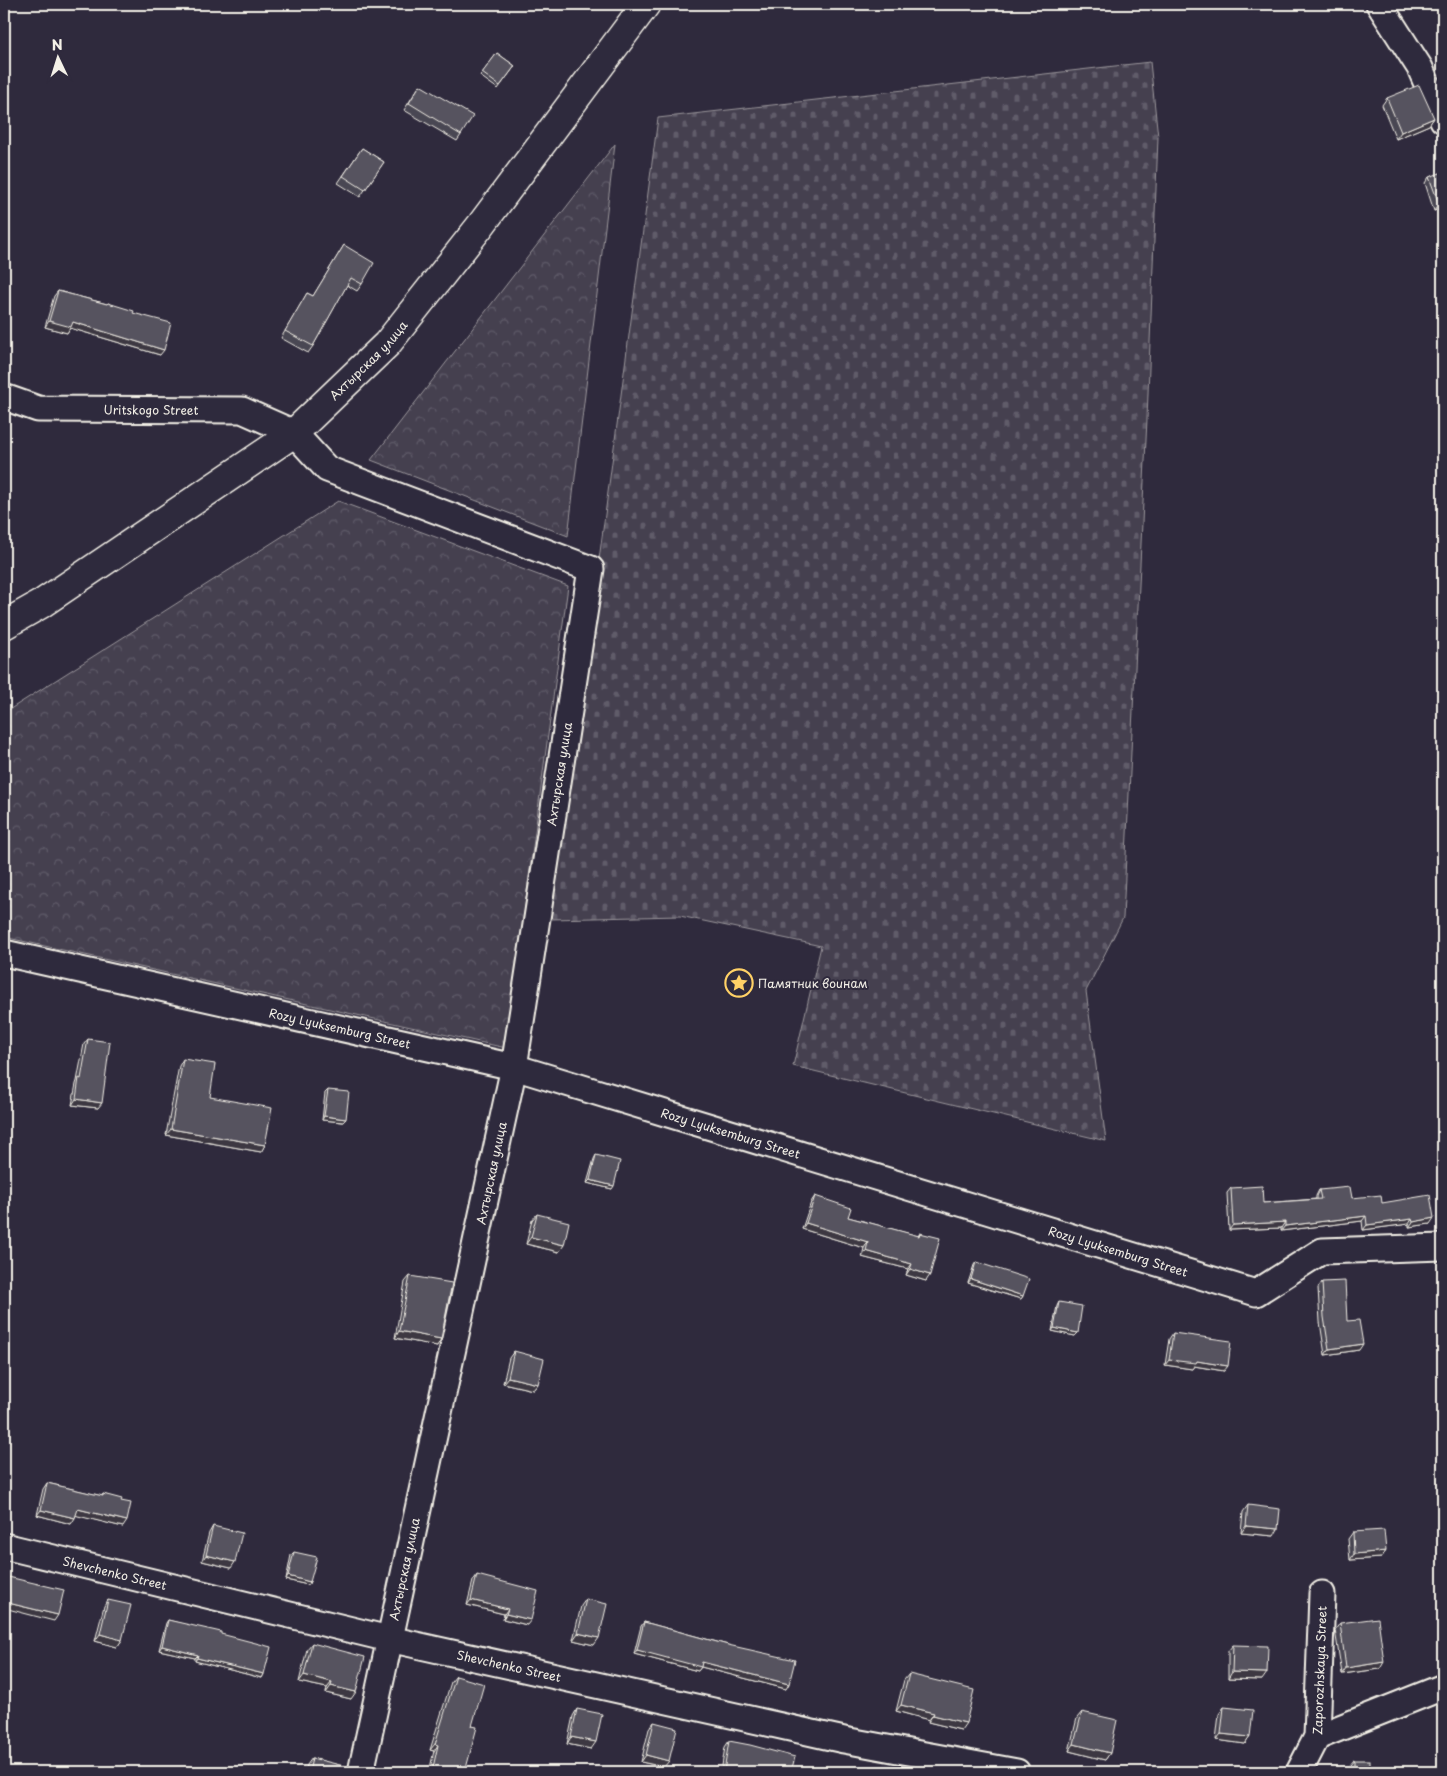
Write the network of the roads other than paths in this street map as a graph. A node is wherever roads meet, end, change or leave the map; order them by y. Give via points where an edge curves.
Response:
1 (646, 4) edge
2 (1379, 4) edge
3 (1443, 120) edge
4 (4, 397) edge
5 (294, 434) junction
6 (4, 625) edge
7 (4, 953) edge
8 (514, 1067) junction
9 (1443, 1247) edge
10 (4, 1546) edge
11 (1322, 1594) dead end
12 (389, 1639) junction
13 (1443, 1687) edge
14 (1317, 1738) junction
15 (361, 1772) edge
16 (1017, 1772) edge
17 (1299, 1772) edge

1 - 5 highway, Ахтырская улица via 481,225 386,344
2 - 3 street via 1420,68
4 - 5 street, Uritskogo Street via 38,408 242,410
5 - 6 highway, Ахтырская улица via 41,604
5 - 8 street, Ахтырская улица via 327,469 591,568
7 - 8 street, Rozy Lyuksemburg Street
8 - 9 street, Rozy Lyuksemburg Street via 1256,1293 1322,1251
8 - 12 street, Ахтырская улица
10 - 12 street, Shevchenko Street
11 - 14 street, Zaporozhskaya Street
12 - 15 street, Ахтырская улица
12 - 16 street, Shevchenko Street via 844,1740
13 - 14 street
14 - 17 street, Zaporozhskaya Street

